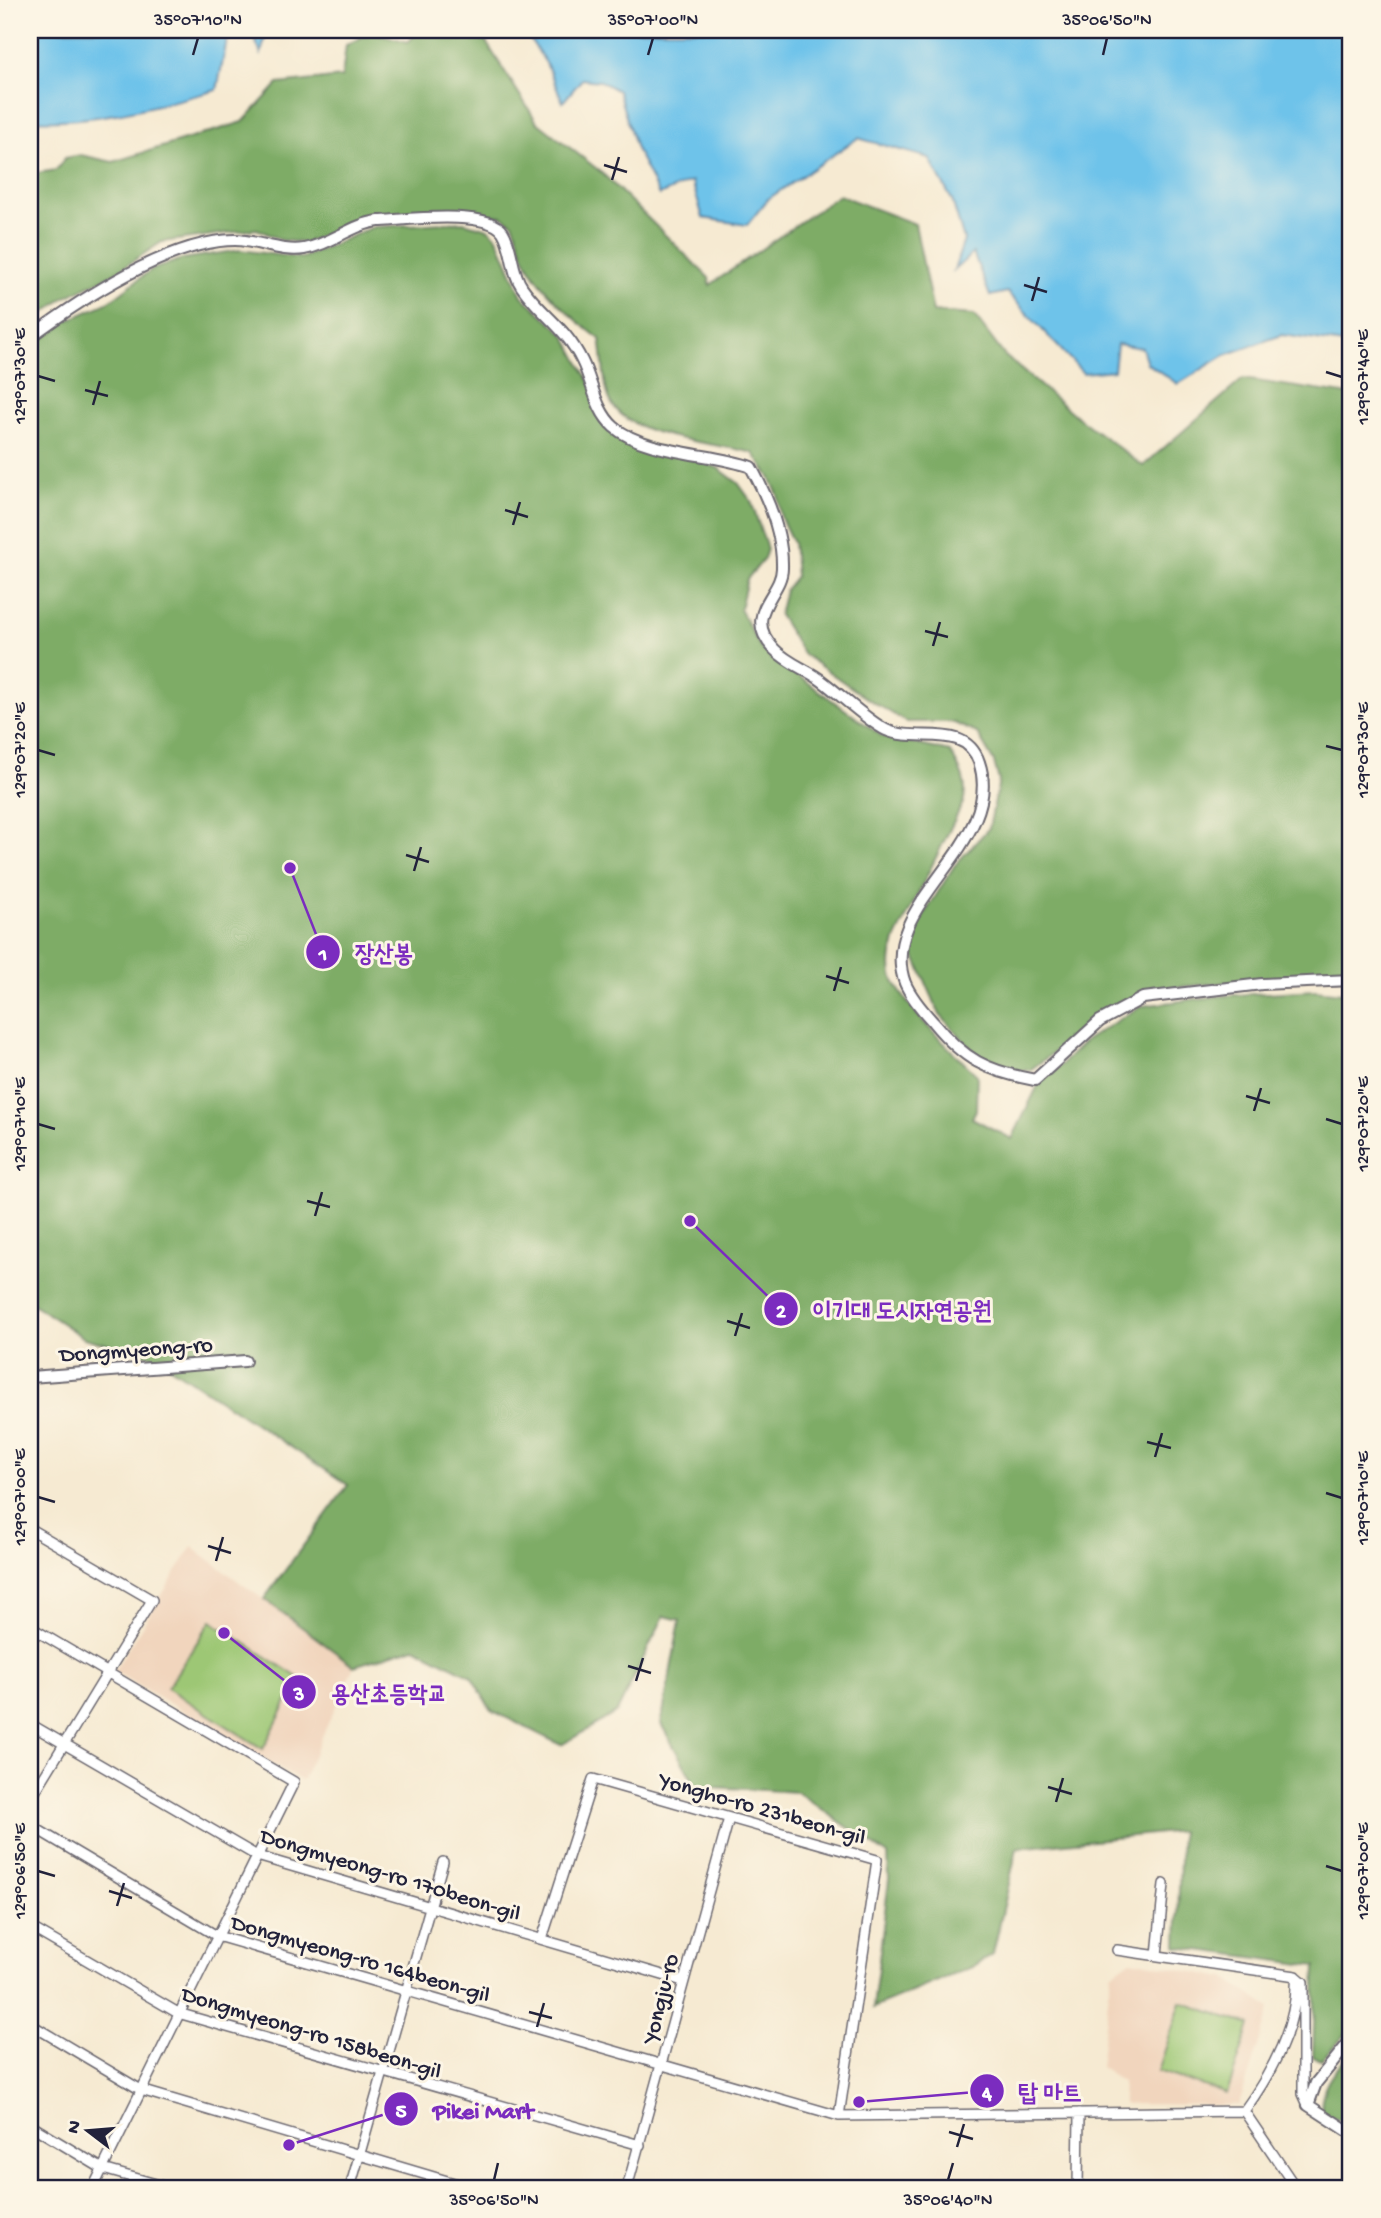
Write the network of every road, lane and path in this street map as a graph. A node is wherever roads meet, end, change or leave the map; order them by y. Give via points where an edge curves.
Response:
1 (30, 337) edge
2 (1351, 980) edge
3 (245, 1361) dead end
4 (30, 1377) edge
5 (30, 1529) edge
6 (30, 1627) edge
7 (108, 1672) junction
8 (30, 1724) edge
9 (64, 1744) junction
10 (30, 1800) edge
11 (729, 1818) junction
12 (30, 1825) edge
13 (257, 1856) junction
14 (443, 1862) dead end
15 (1164, 1884) dead end
16 (430, 1907) junction
17 (30, 1927) edge
18 (217, 1936) junction
19 (542, 1939) junction
20 (1117, 1950) dead end
21 (1157, 1955) junction
22 (1296, 1976) junction
23 (683, 1981) junction
24 (407, 1990) junction
25 (178, 2013) junction
26 (30, 2024) edge
27 (1351, 2040) edge
28 (662, 2065) junction
29 (383, 2074) junction
30 (141, 2090) junction
31 (1308, 2105) junction
32 (1244, 2111) junction
33 (1079, 2113) junction
34 (839, 2116) junction
35 (30, 2125) edge
36 (1351, 2133) edge
37 (640, 2145) junction
38 (359, 2156) junction
39 (103, 2169) junction
40 (93, 2188) edge
41 (170, 2188) edge
42 (350, 2188) edge
43 (471, 2188) edge
44 (627, 2188) edge
45 (1078, 2188) edge
46 (1296, 2188) edge

1 - 2 street via 172,252 234,240 304,249 379,221 487,221 503,233 521,286 564,329 599,407 614,427 633,438 698,457 730,459 751,467 763,489 781,547 783,571 761,611 763,629 773,649 885,730 943,735 971,746 983,778 980,810 915,915 900,959 912,995 962,1054 999,1073 1035,1080 1100,1021 1143,999 1262,984
3 - 4 street, Dongmyeong-ro
5 - 7 street via 152,1600
6 - 7 street
7 - 9 street
7 - 13 street via 295,1782
8 - 9 street, Dongmyeong-ro 170beon-gil
9 - 10 street
9 - 13 street, Dongmyeong-ro 170beon-gil
11 - 19 street, Yongho-ro 231beon-gil via 593,1779
11 - 23 street, Yongju-ro
11 - 34 street, Yongho-ro 231beon-gil via 877,1860
12 - 18 street, Dongmyeong-ro 164beon-gil
13 - 16 street, Dongmyeong-ro 170beon-gil
13 - 18 street
14 - 16 street
15 - 21 street
16 - 19 street, Dongmyeong-ro 170beon-gil
16 - 24 street
17 - 25 street, Dongmyeong-ro 158beon-gil
18 - 24 street, Dongmyeong-ro 164beon-gil
18 - 25 street
19 - 23 street, Dongmyeong-ro 170beon-gil
20 - 21 street
21 - 22 street
22 - 31 street via 1303,1982 1303,2094
22 - 32 street via 1297,1992 1281,2045 1263,2086
23 - 28 street, Yongju-ro
24 - 28 street, Dongmyeong-ro 164beon-gil
24 - 29 street
25 - 29 street, Dongmyeong-ro 158beon-gil
25 - 30 street
26 - 30 street
27 - 31 street via 1315,2083
28 - 34 street, Dongmyeong-ro 164beon-gil
28 - 37 street, Yongju-ro
29 - 37 street, Dongmyeong-ro 158beon-gil
29 - 38 street
30 - 38 street
30 - 39 street
31 - 36 street
32 - 33 street, Dongmyeong-ro 164beon-gil
32 - 46 street
33 - 34 street, Dongmyeong-ro 164beon-gil
33 - 45 street
35 - 39 street
37 - 44 street, Yongju-ro
38 - 42 street
38 - 43 street
39 - 40 street
39 - 41 street

